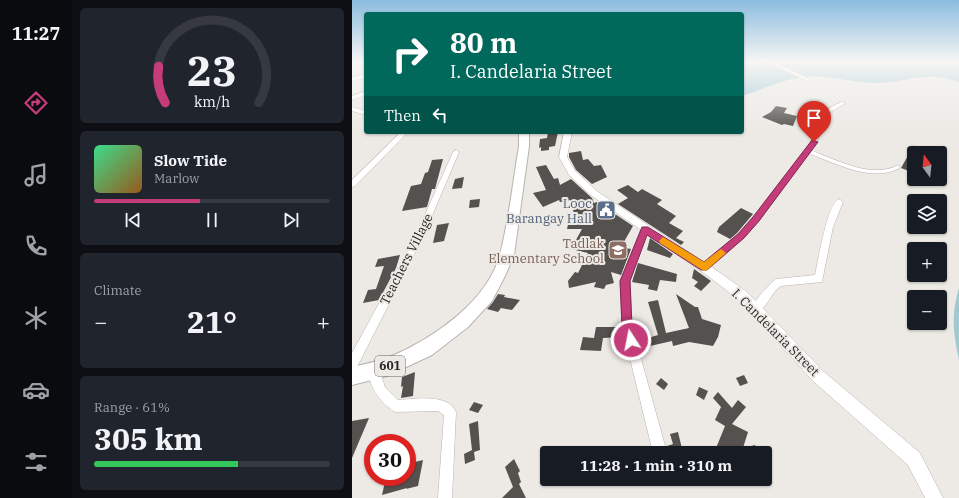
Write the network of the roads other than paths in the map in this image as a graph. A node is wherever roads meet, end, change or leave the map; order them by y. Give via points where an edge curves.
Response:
1 (364, 94) edge
2 (352, 98) edge
3 (843, 103) dead end
4 (352, 109) edge
5 (364, 112) edge
6 (403, 134) edge
7 (524, 134) edge
8 (568, 134) edge
9 (808, 151) junction
10 (456, 152) dead end
11 (898, 167) dead end
12 (352, 184) edge
13 (839, 202) dead end
14 (645, 229) junction
15 (704, 267) junction
16 (755, 309) junction
17 (352, 365) edge
18 (374, 370) junction
19 (352, 376) edge
20 (658, 446) edge
21 (445, 498) edge
22 (934, 498) edge

1 - 2 street
3 - 9 street via 824,113 814,142
4 - 5 street
6 - 12 street
7 - 18 main road, 601 via 507,255 486,296 462,322 426,349 387,367
8 - 14 street, I. Candelaria Street via 563,156 572,174 595,194
9 - 11 lane via 866,171 883,174
9 - 15 street via 741,236
10 - 17 street, Teachers Village via 419,237
13 - 16 street via 829,227 818,279 779,282
14 - 15 street, I. Candelaria Street
14 - 20 street via 625,281 627,326
15 - 16 street, I. Candelaria Street via 743,296
16 - 22 street, I. Candelaria Street via 818,376 914,459
18 - 19 main road, 601
18 - 21 street via 380,391 396,406 440,405 450,412

